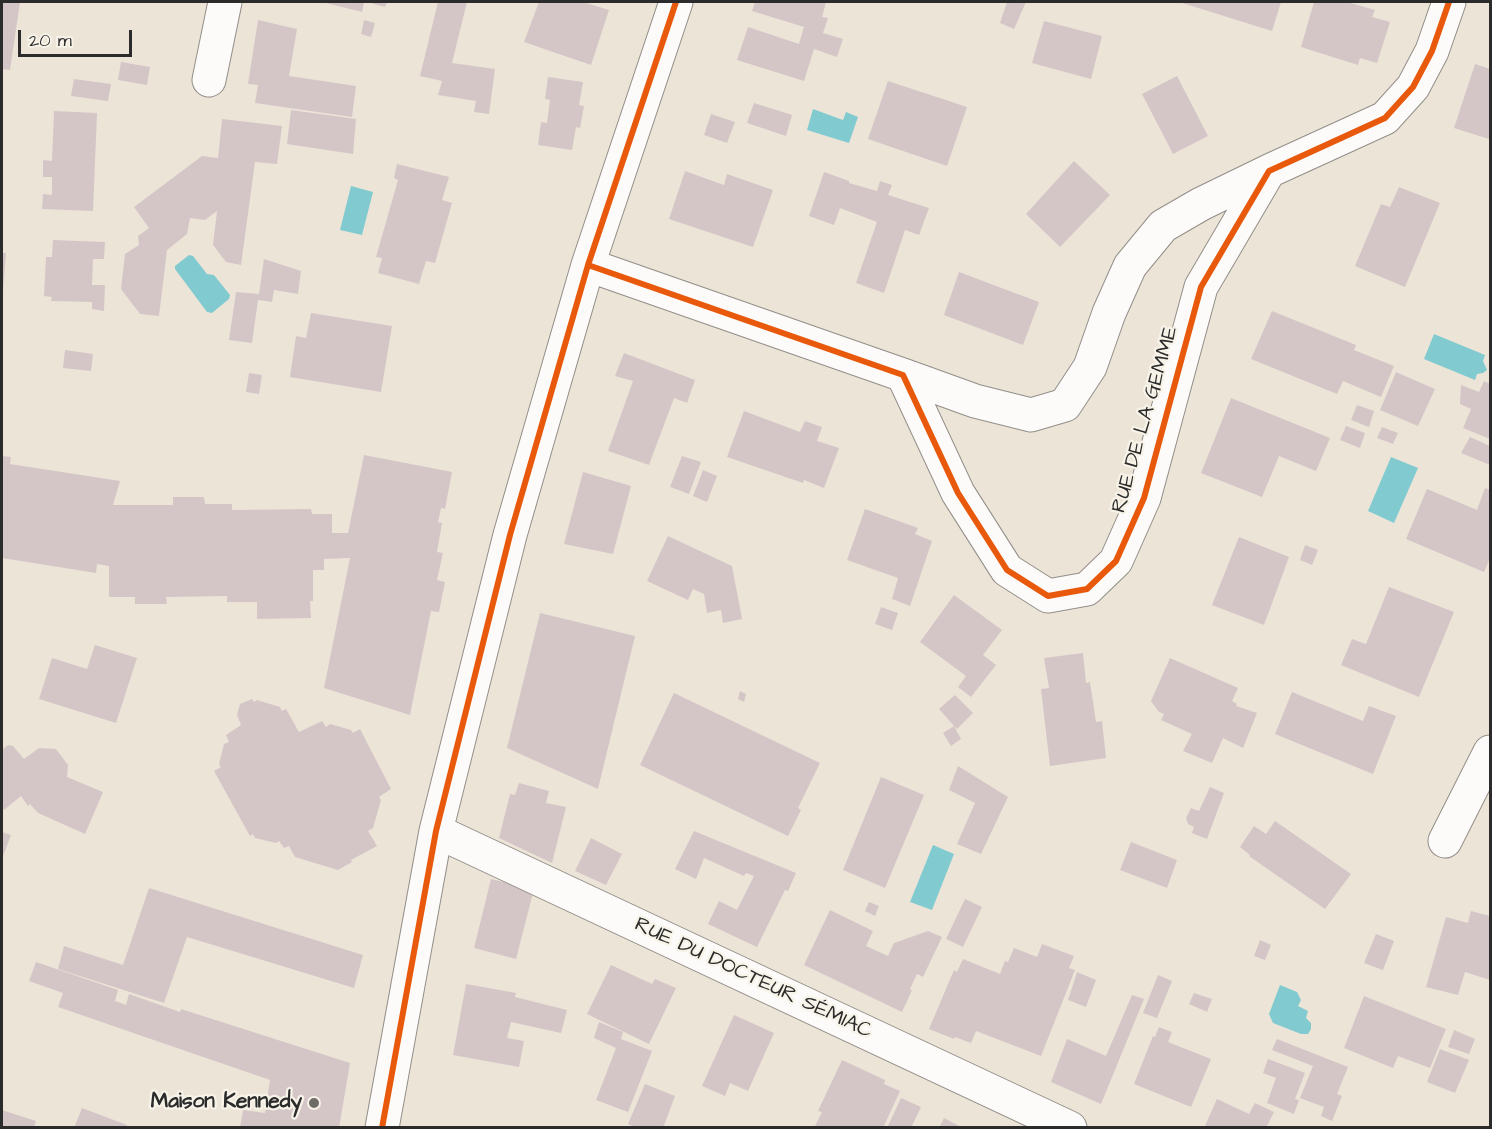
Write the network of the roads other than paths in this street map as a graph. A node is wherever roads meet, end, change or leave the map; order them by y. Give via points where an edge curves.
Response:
1 (225, 2) edge
2 (673, 2) edge
3 (1449, 2) edge
4 (209, 80) dead end
5 (1269, 171) junction
6 (588, 265) junction
7 (903, 375) junction
8 (1491, 752) edge
9 (436, 831) junction
10 (1445, 841) dead end
11 (382, 1128) edge
12 (1070, 1128) edge

1 - 4 street
2 - 6 street
3 - 5 street via 1432,51 1413,87 1385,118
5 - 7 street via 1163,226 1130,266 1090,367 1065,405 1031,415
5 - 7 street, RUE DE LA GEMME via 1201,287 1140,508 1116,561 1087,589 1048,596 1007,570 958,493
6 - 7 street
6 - 9 street via 510,535
8 - 10 street
9 - 11 street
9 - 12 street, RUE DU DOCTEUR SÉMIAC

